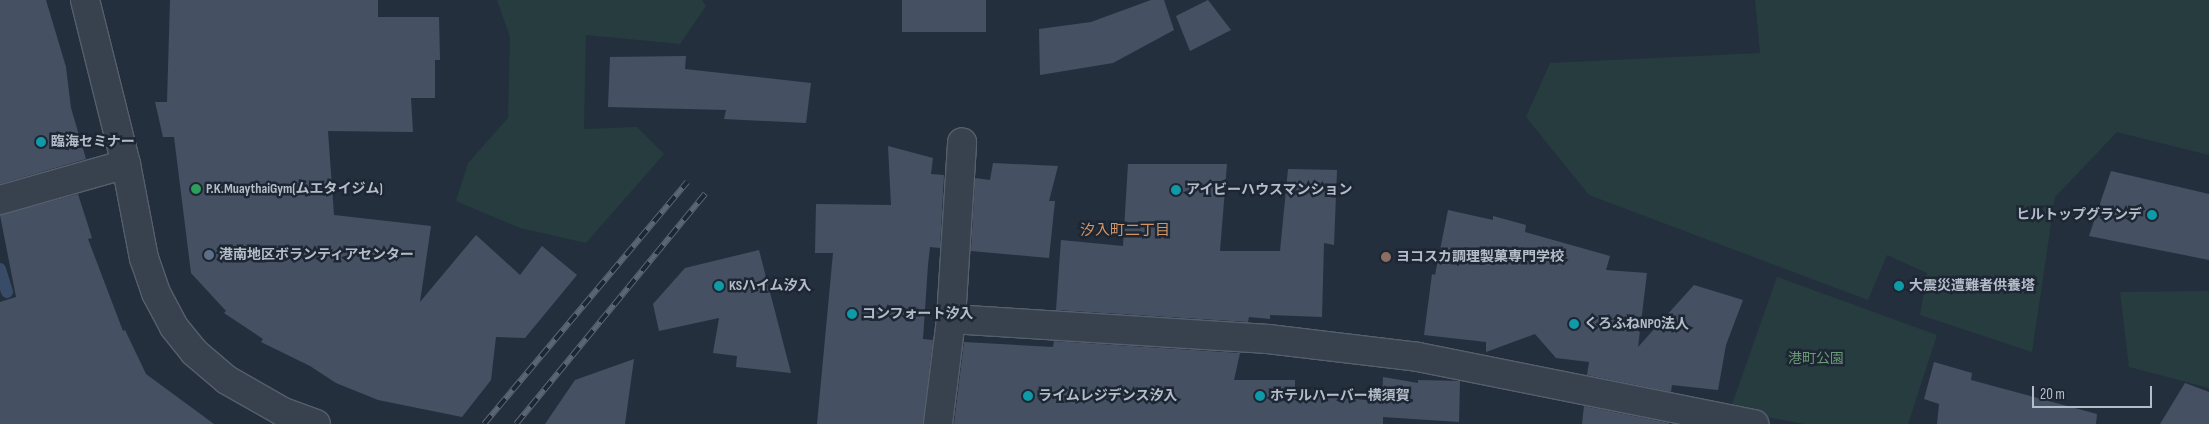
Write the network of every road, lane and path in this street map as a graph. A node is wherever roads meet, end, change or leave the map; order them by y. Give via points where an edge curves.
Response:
1 (85, 0) edge
2 (962, 142) dead end
3 (126, 164) junction
4 (0, 200) edge
5 (950, 319) junction
6 (279, 418) edge
7 (316, 424) edge
8 (938, 424) edge
9 (1754, 424) edge

1 - 3 street
2 - 5 street
3 - 4 street
3 - 6 street via 144,258 156,293 174,327 194,352
5 - 8 street
5 - 9 street via 1268,339 1408,356
6 - 7 street

